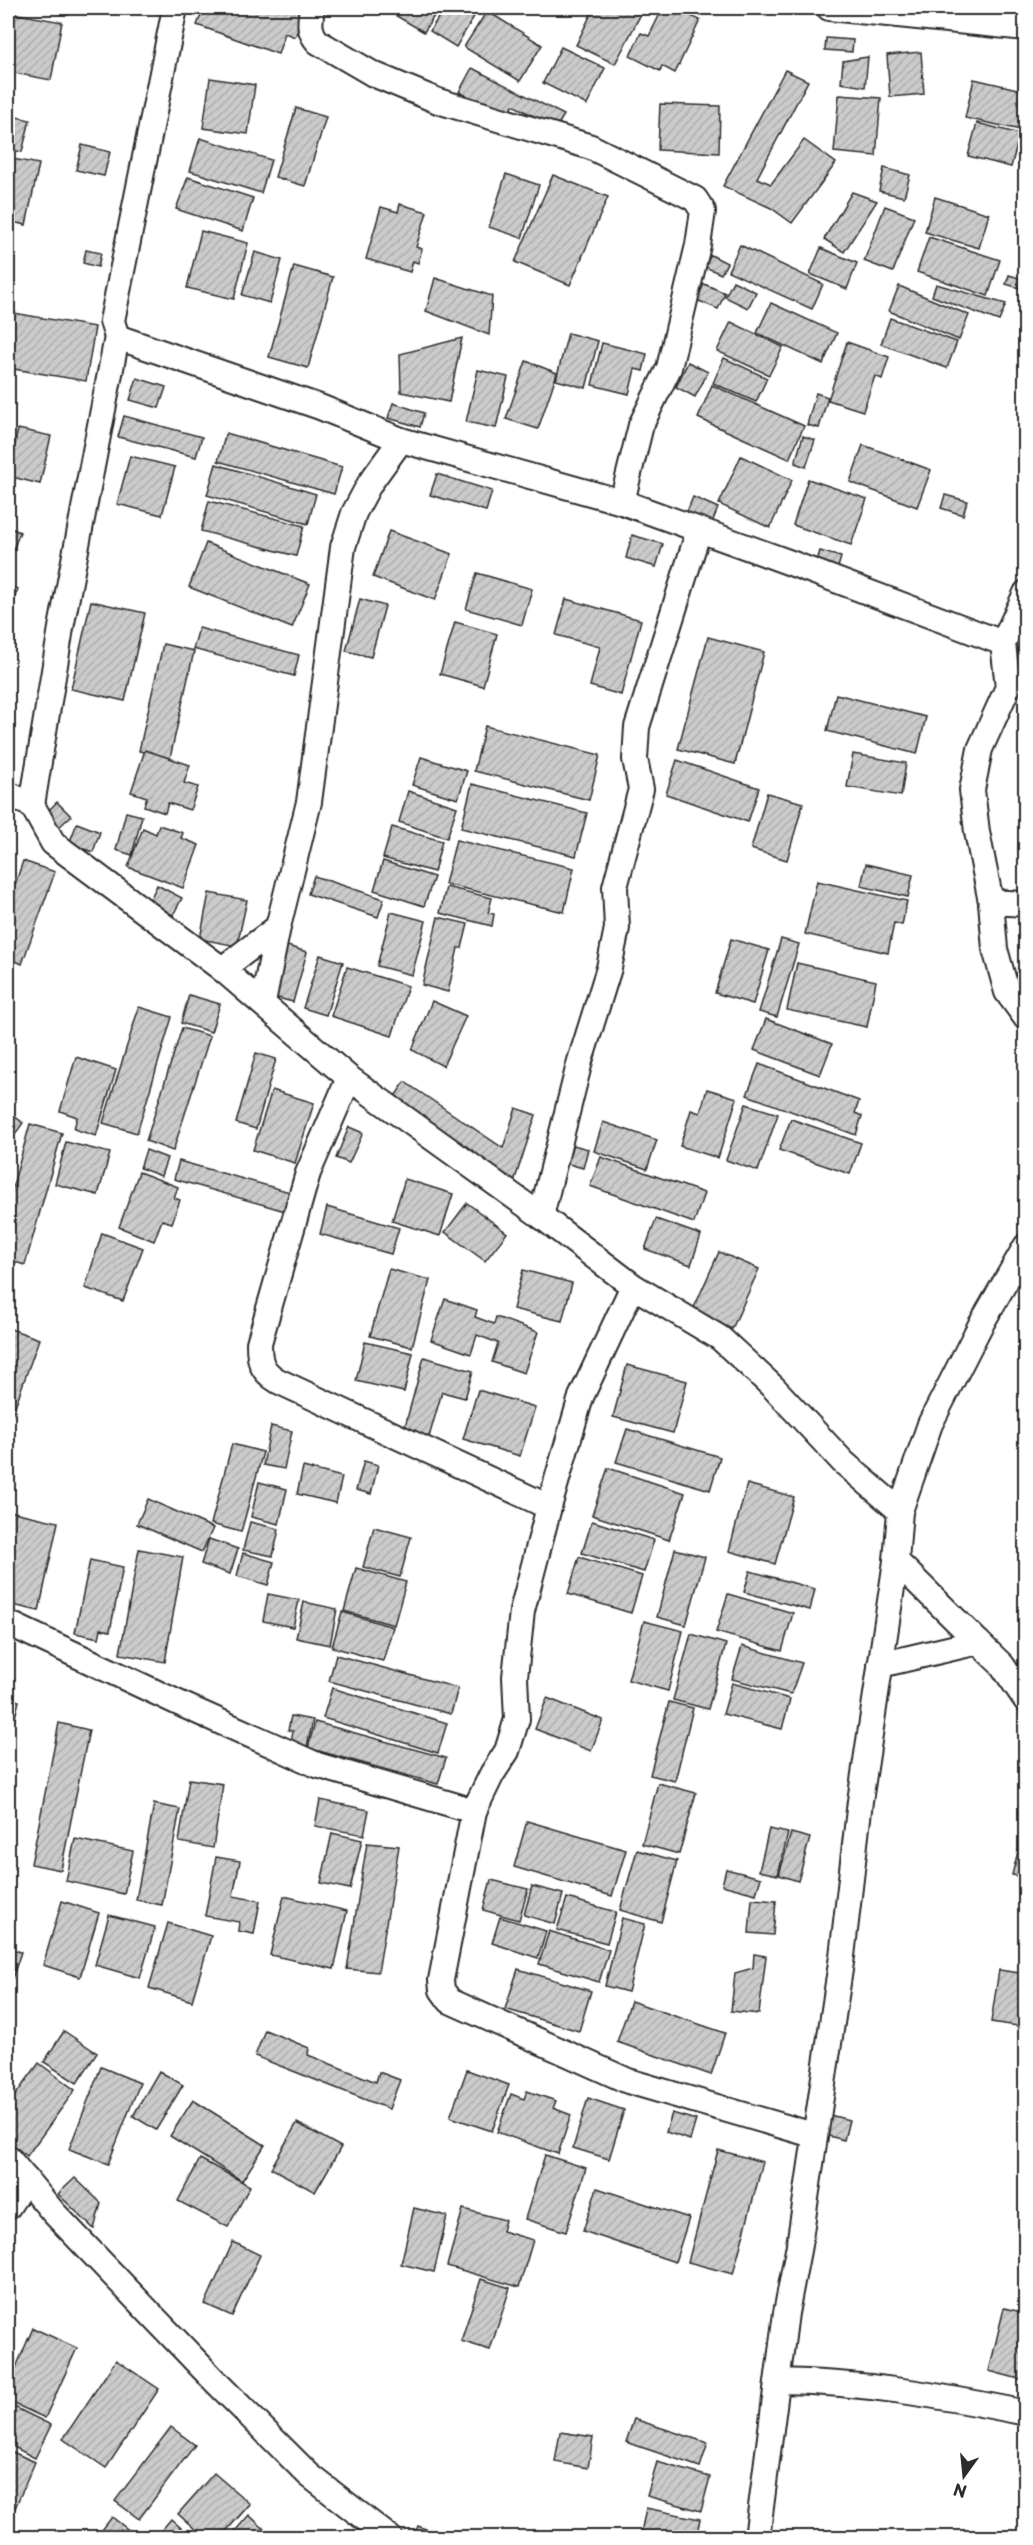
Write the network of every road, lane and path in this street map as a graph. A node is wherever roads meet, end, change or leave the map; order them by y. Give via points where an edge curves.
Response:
1 (175, 8) edge
2 (312, 8) edge
3 (829, 8) edge
4 (1026, 28) edge
5 (117, 337) junction
6 (401, 440) junction
7 (622, 502) junction
8 (699, 530) junction
9 (1026, 593) edge
10 (1003, 643) junction
11 (8, 794) edge
12 (32, 805) junction
13 (991, 902) junction
14 (1026, 904) edge
15 (278, 927) junction
16 (222, 969) junction
17 (263, 1002) junction
18 (1026, 1018) edge
19 (349, 1078) junction
20 (541, 1216) junction
21 (1026, 1246) edge
22 (633, 1286) junction
23 (549, 1507) junction
24 (900, 1511) junction
25 (896, 1561) junction
26 (8, 1623) edge
27 (978, 1642) junction
28 (880, 1665) junction
29 (1026, 1700) edge
30 (474, 1811) junction
31 (813, 2135) junction
32 (8, 2158) edge
33 (26, 2179) junction
34 (8, 2207) edge
35 (778, 2381) junction
36 (1026, 2412) edge
37 (390, 2538) edge
38 (757, 2538) edge

1 - 5 street via 112,321
2 - 7 street via 310,27 318,42 373,74 438,101 591,147 695,199 703,211 669,368 641,425
3 - 4 street
5 - 6 street via 320,407
5 - 12 street
6 - 7 street
6 - 15 street via 370,483 354,513 343,548 309,802
7 - 8 street
8 - 10 street
8 - 20 street via 637,727 635,759 641,789 615,886 617,928
9 - 10 street
10 - 13 street via 1008,687 980,749 972,790 976,832
11 - 12 street
12 - 16 street via 53,843
13 - 14 street
13 - 18 street via 995,949 1007,992
15 - 16 street
15 - 17 street
16 - 17 street
17 - 19 street
19 - 20 street
19 - 23 street via 308,1173 259,1343 262,1369 278,1381
20 - 22 street
21 - 24 street via 930,1424
22 - 23 street via 581,1397
22 - 24 street via 720,1338 843,1461
23 - 30 street via 522,1611 515,1677 517,1719 507,1751
24 - 25 street
25 - 27 street
25 - 28 street
26 - 30 street via 317,1765
27 - 28 street
27 - 29 street via 1002,1665
28 - 31 street via 842,1956
30 - 31 street via 441,1980 442,1990 450,2001 628,2081
31 - 35 street
32 - 33 street
33 - 34 street
33 - 37 street via 213,2379 309,2475
35 - 36 street via 834,2382 916,2392
35 - 38 street

